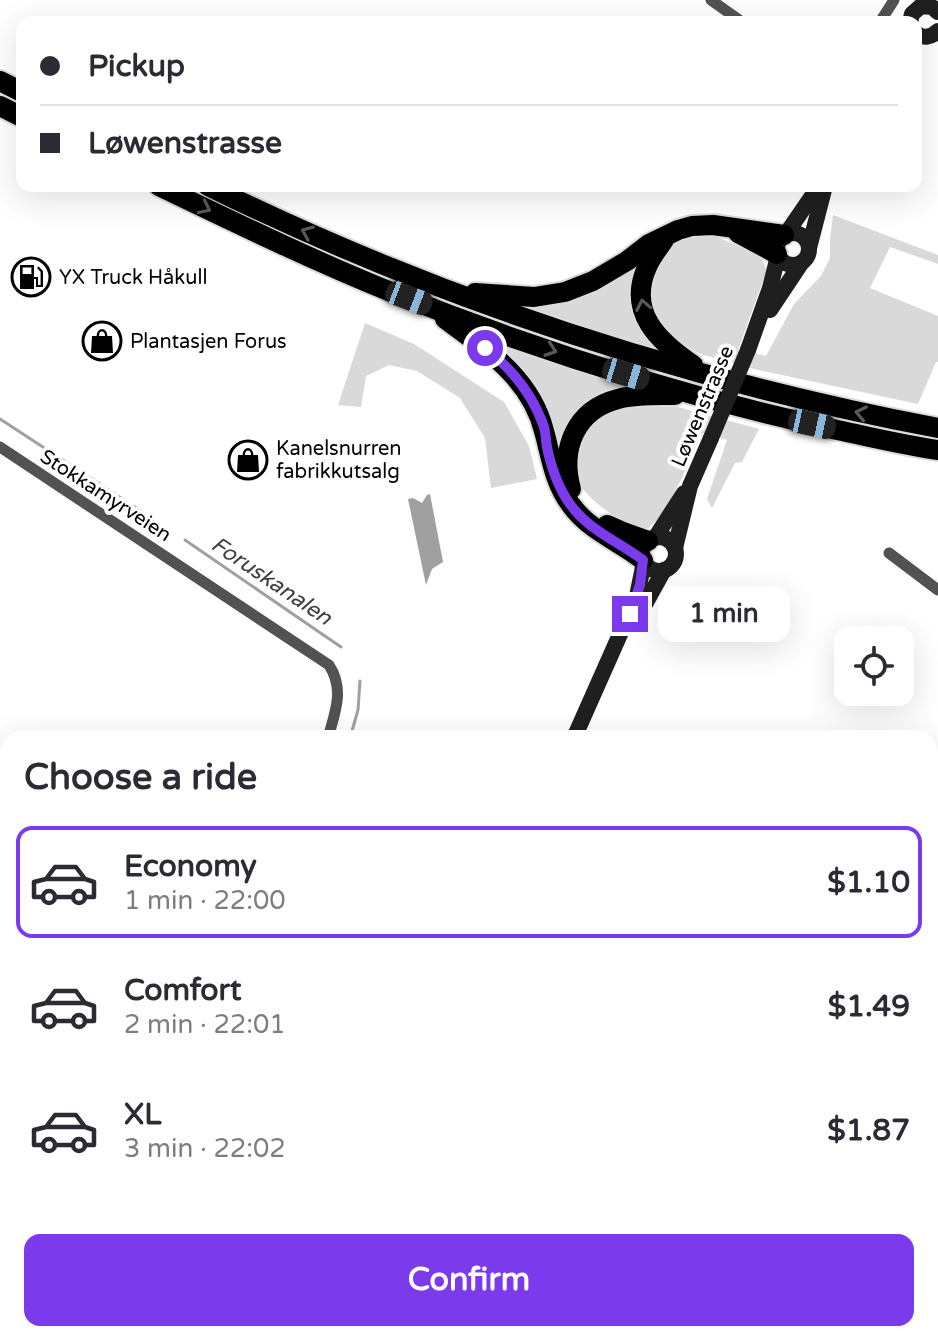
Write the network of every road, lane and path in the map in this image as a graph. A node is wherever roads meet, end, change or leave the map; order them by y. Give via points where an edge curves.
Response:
1 (711, 0) edge
2 (938, 9) edge
3 (916, 10) edge
4 (734, 16) edge
5 (172, 192) edge
6 (221, 192) edge
7 (818, 192) edge
8 (821, 192) edge
9 (667, 236) junction
10 (781, 245) junction
11 (806, 255) junction
12 (447, 290) junction
13 (425, 305) junction
14 (750, 346) junction
15 (709, 376) junction
16 (693, 394) junction
17 (938, 428) edge
18 (0, 447) edge
19 (938, 450) edge
20 (690, 486) junction
21 (675, 548) junction
22 (648, 550) junction
23 (889, 553) dead end
24 (664, 570) junction
25 (938, 590) edge
26 (330, 730) edge
27 (578, 730) edge
28 (586, 730) edge

1 - 4 street
2 - 3 main road
5 -> 13 highway
12 -> 6 highway
7 - 10 main road, Løwenstrasse
8 - 11 main road, Løwenstrasse
9 - 10 highway via 701,225 730,228
9 - 12 highway via 565,292 534,297
15 -> 9 highway via 660,340 643,310 644,274
10 - 11 main road via 789,264
10 - 11 main road via 791,232 801,235 808,243
10 - 14 main road, Løwenstrasse
11 - 14 main road, Løwenstrasse
12 - 15 highway
13 -> 16 highway
13 - 22 highway via 516,377 538,414 568,501 581,517 632,551
14 - 20 main road, Løwenstrasse, bridge
17 -> 15 highway
16 - 19 highway
16 - 22 highway via 610,401 586,416 569,444 567,474 579,503
18 - 26 street, Stokkamyrveien via 329,665 338,683
20 - 21 main road, Løwenstrasse
20 - 22 main road, Løwenstrasse
21 - 22 main road via 667,539
21 - 24 main road via 674,562
22 - 24 main road via 653,570
22 - 27 main road, Løwenstrasse via 637,596
23 - 25 street
24 - 28 main road

